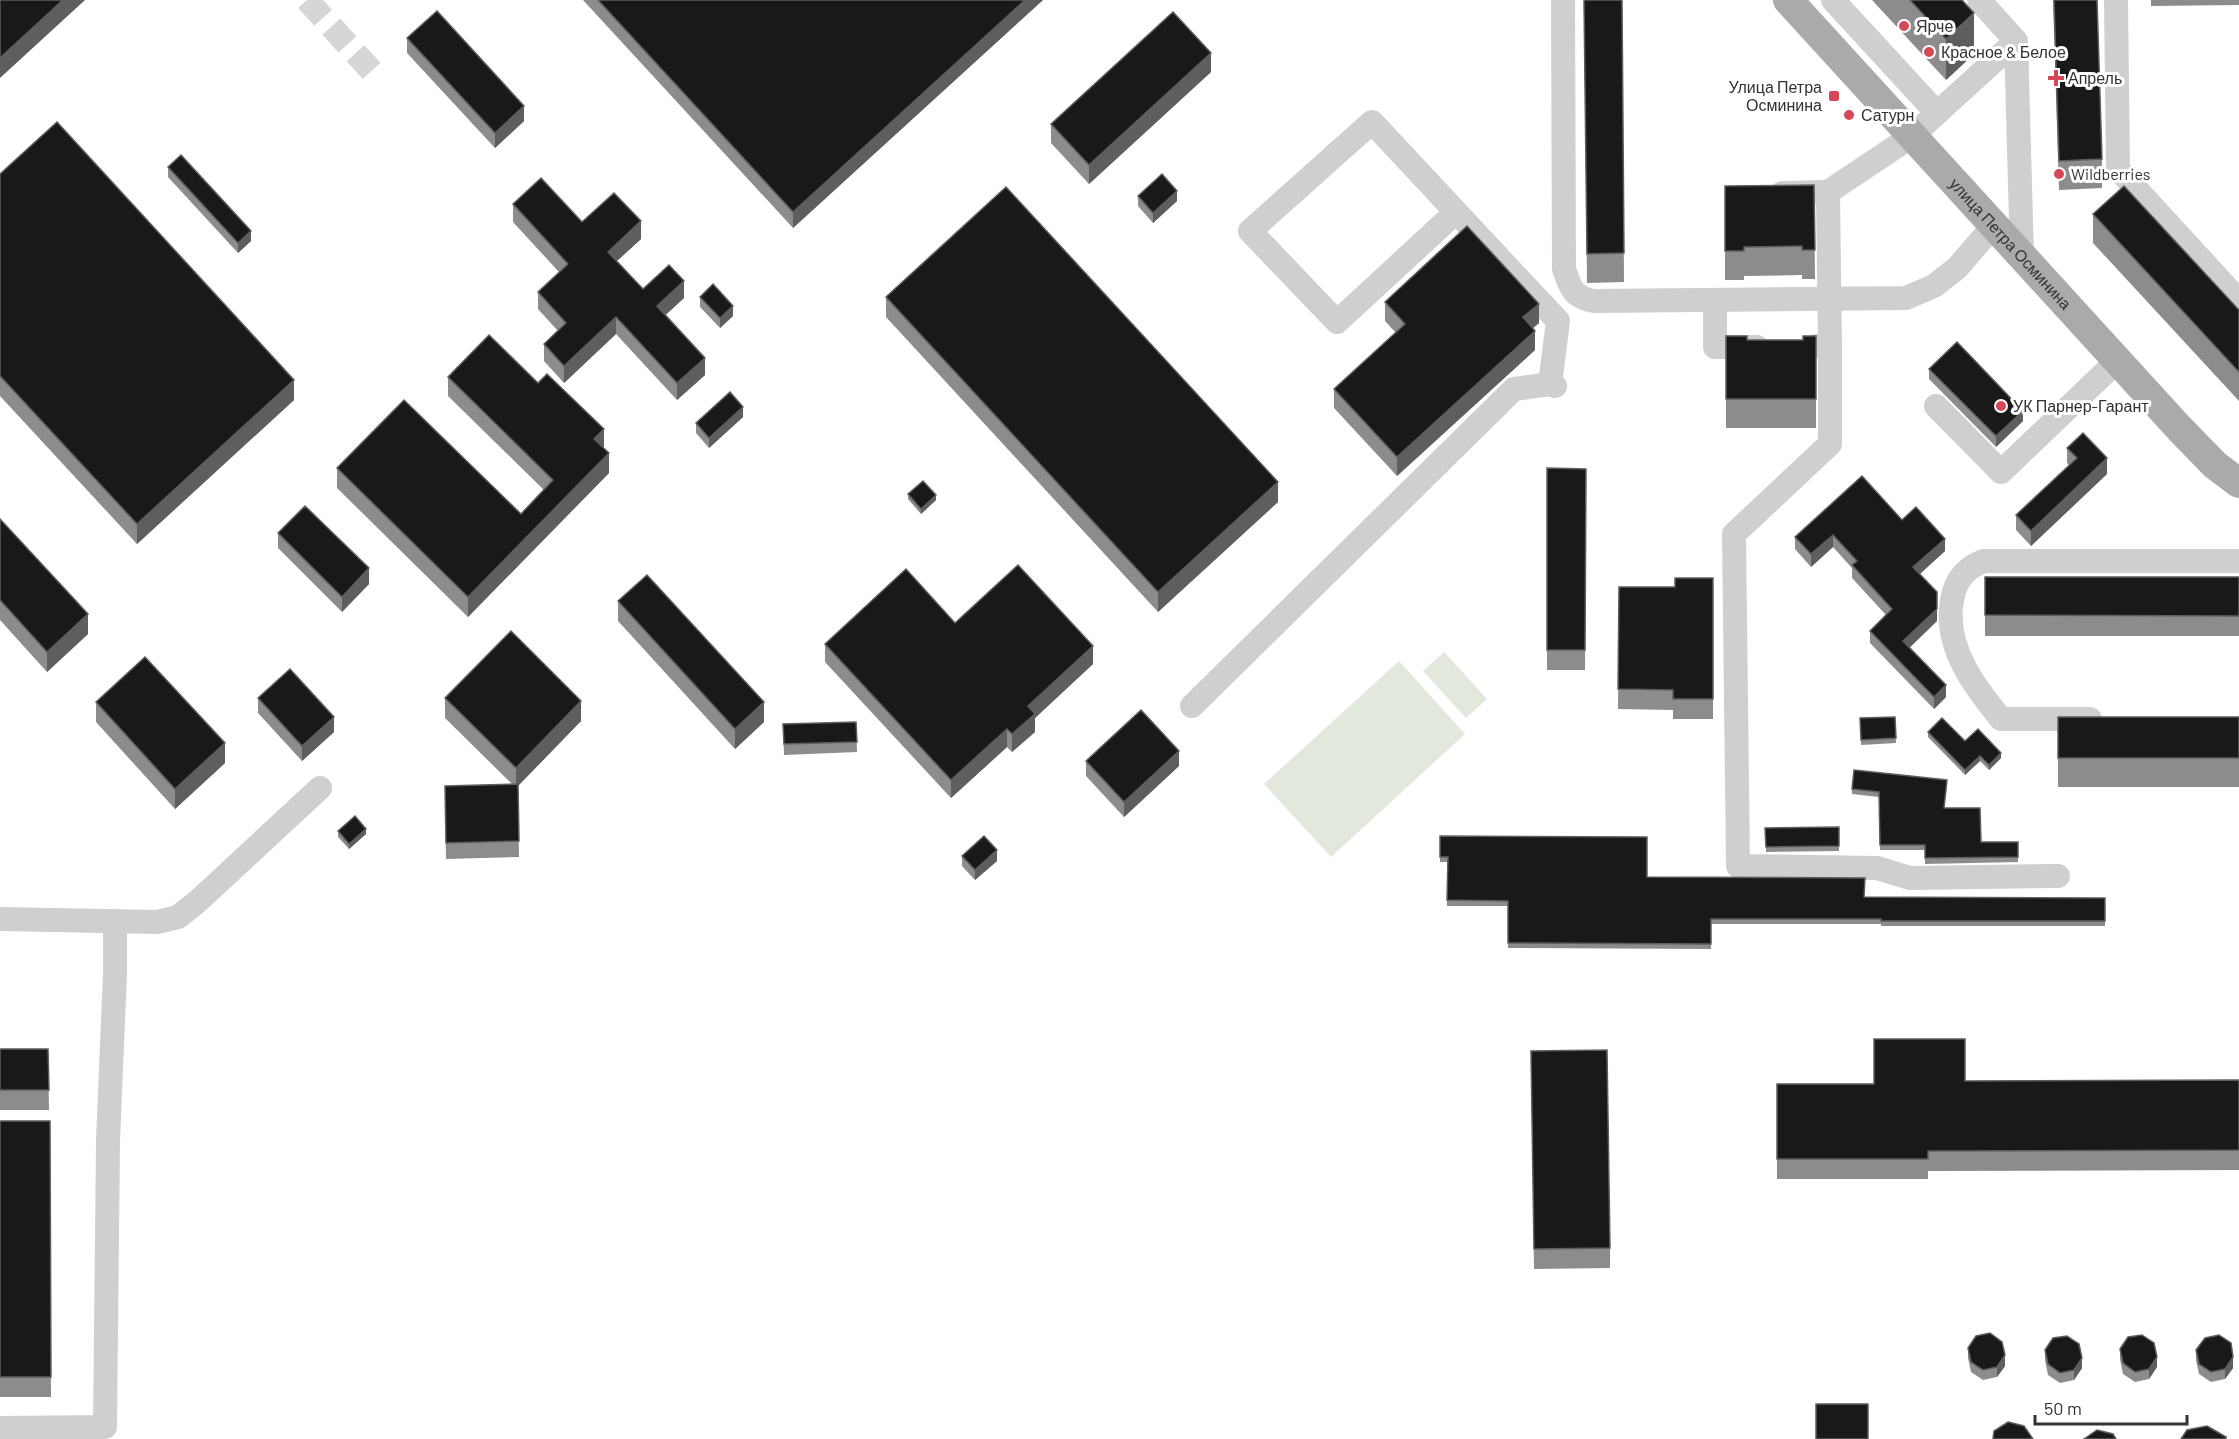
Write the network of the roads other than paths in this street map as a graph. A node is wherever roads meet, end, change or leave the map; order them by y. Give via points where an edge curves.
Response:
1 (1563, 0) edge
2 (1833, 0) edge
3 (1979, 0) edge
4 (2116, 0) edge
5 (1794, 2) edge
6 (2016, 40) junction
7 (1937, 113) junction
8 (1912, 136) junction
9 (1828, 192) junction
10 (1763, 193) edge
11 (1455, 213) junction
12 (1994, 225) junction
13 (2022, 256) junction
14 (1829, 298) junction
15 (1715, 300) junction
16 (2239, 301) edge
17 (1830, 346) junction
18 (2117, 361) junction
19 (1936, 406) dead end
20 (2239, 483) edge
21 (2239, 561) edge
22 (1192, 706) dead end
23 (2108, 719) edge
24 (320, 788) dead end
25 (2058, 876) dead end
26 (0, 919) edge
27 (115, 921) junction
28 (0, 1428) edge

1 - 15 street via 1564,269 1572,290 1582,299 1594,301
2 - 7 street
3 - 6 street
4 - 16 street via 2118,169
5 - 8 main road, улица Петра Осминина
6 - 7 street
6 - 13 street
7 - 8 street
8 - 9 street
8 - 12 main road, улица Петра Осминина
9 - 10 street
9 - 14 street
11 - 11 street via 1372,122 1250,231 1337,322
11 - 22 street via 1558,321 1553,385 1514,389
12 - 13 main road, улица Петра Осминина
12 - 14 street via 1957,268 1934,286 1906,298
13 - 18 main road, улица Петра Осминина
14 - 15 street
14 - 17 street
15 - 17 street via 1715,347
17 - 25 street via 1830,444 1734,534 1738,866 1877,868 1910,878
18 - 19 street via 2001,472
18 - 20 main road, улица Петра Осминина via 2208,458
21 - 23 street via 1984,561 1968,570 1953,589 1950,623 1957,651 1974,685 2001,719
24 - 27 street via 178,917 157,922
26 - 27 street
27 - 28 street via 105,1427

